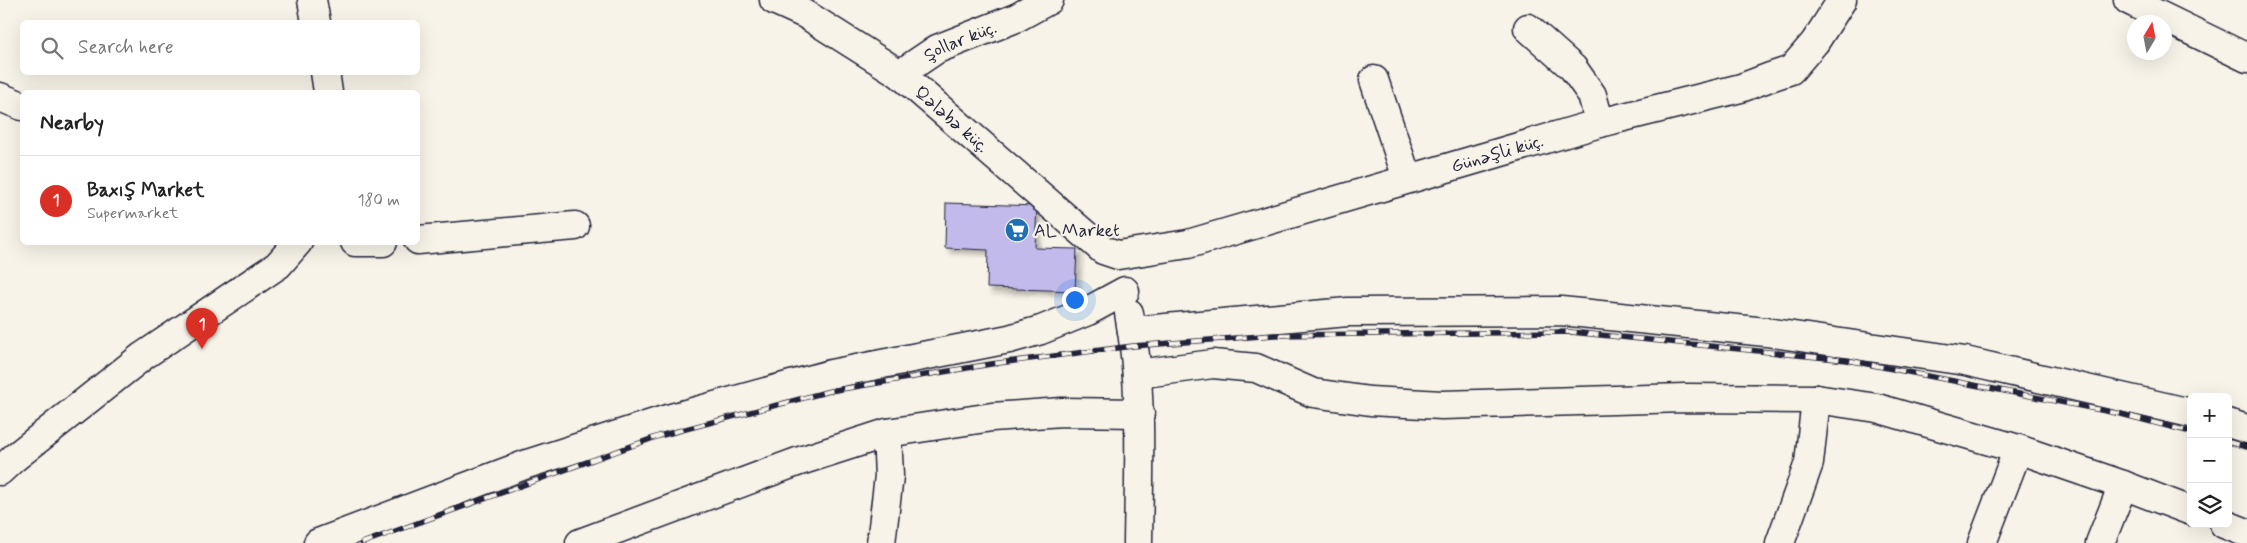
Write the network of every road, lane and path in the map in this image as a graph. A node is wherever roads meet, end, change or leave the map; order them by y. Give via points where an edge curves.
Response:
1 (312, 0) edge
2 (774, 0) edge
3 (1049, 0) edge
4 (1842, 0) edge
5 (2128, 0) edge
6 (316, 20) edge
7 (1528, 28) dead end
8 (2247, 58) edge
9 (900, 74) junction
10 (325, 75) edge
11 (1374, 80) dead end
12 (328, 90) edge
13 (0, 97) edge
14 (20, 105) edge
15 (1600, 123) junction
16 (1407, 178) junction
17 (575, 226) dead end
18 (420, 240) edge
19 (295, 245) edge
20 (1118, 255) junction
21 (1125, 292) junction
22 (1132, 330) junction
23 (1137, 374) junction
24 (1816, 399) junction
25 (2187, 412) edge
26 (1140, 413) junction
27 (2232, 424) edge
28 (2247, 429) edge
29 (887, 433) junction
30 (2018, 449) junction
31 (5, 460) edge
32 (2123, 485) junction
33 (2187, 509) edge
34 (2232, 527) edge
35 (2247, 534) edge
36 (318, 543) edge
37 (580, 543) edge
38 (880, 543) edge
39 (1138, 543) edge
40 (1780, 543) edge
41 (1982, 543) edge
42 (2100, 543) edge

1 - 6 street
2 - 9 street, Qələbə küç. via 805,14
3 - 9 street, Şollar küç. via 1016,18 937,49
4 - 15 street, Günəşli küç. via 1815,42 1791,70 1741,88
5 - 8 street
7 - 15 street via 1573,68 1592,96
9 - 20 street, Qələbə küç. via 1103,250
10 - 12 street
11 - 16 street
13 - 14 street
15 - 16 street, Günəşli küç.
16 - 20 street, Günəşli küç. via 1188,244
17 - 18 street
19 - 31 street via 278,265 143,356
20 - 21 street
21 - 22 street
21 - 36 street via 1088,311 1009,339 832,374 664,420 527,464
22 - 23 street
22 - 25 street via 1348,312 1561,310 1766,332 1965,361
23 - 24 street via 1213,364 1256,368 1313,393 1370,401 1442,405 1685,398
23 - 26 street
24 - 30 street via 1877,408
24 - 40 street via 1809,463
26 - 29 street via 1062,412 992,417
26 - 39 street
27 - 28 street
29 - 37 street via 797,462
29 - 38 street via 889,476
30 - 32 street
30 - 41 street
32 - 33 street
32 - 42 street
34 - 35 street

